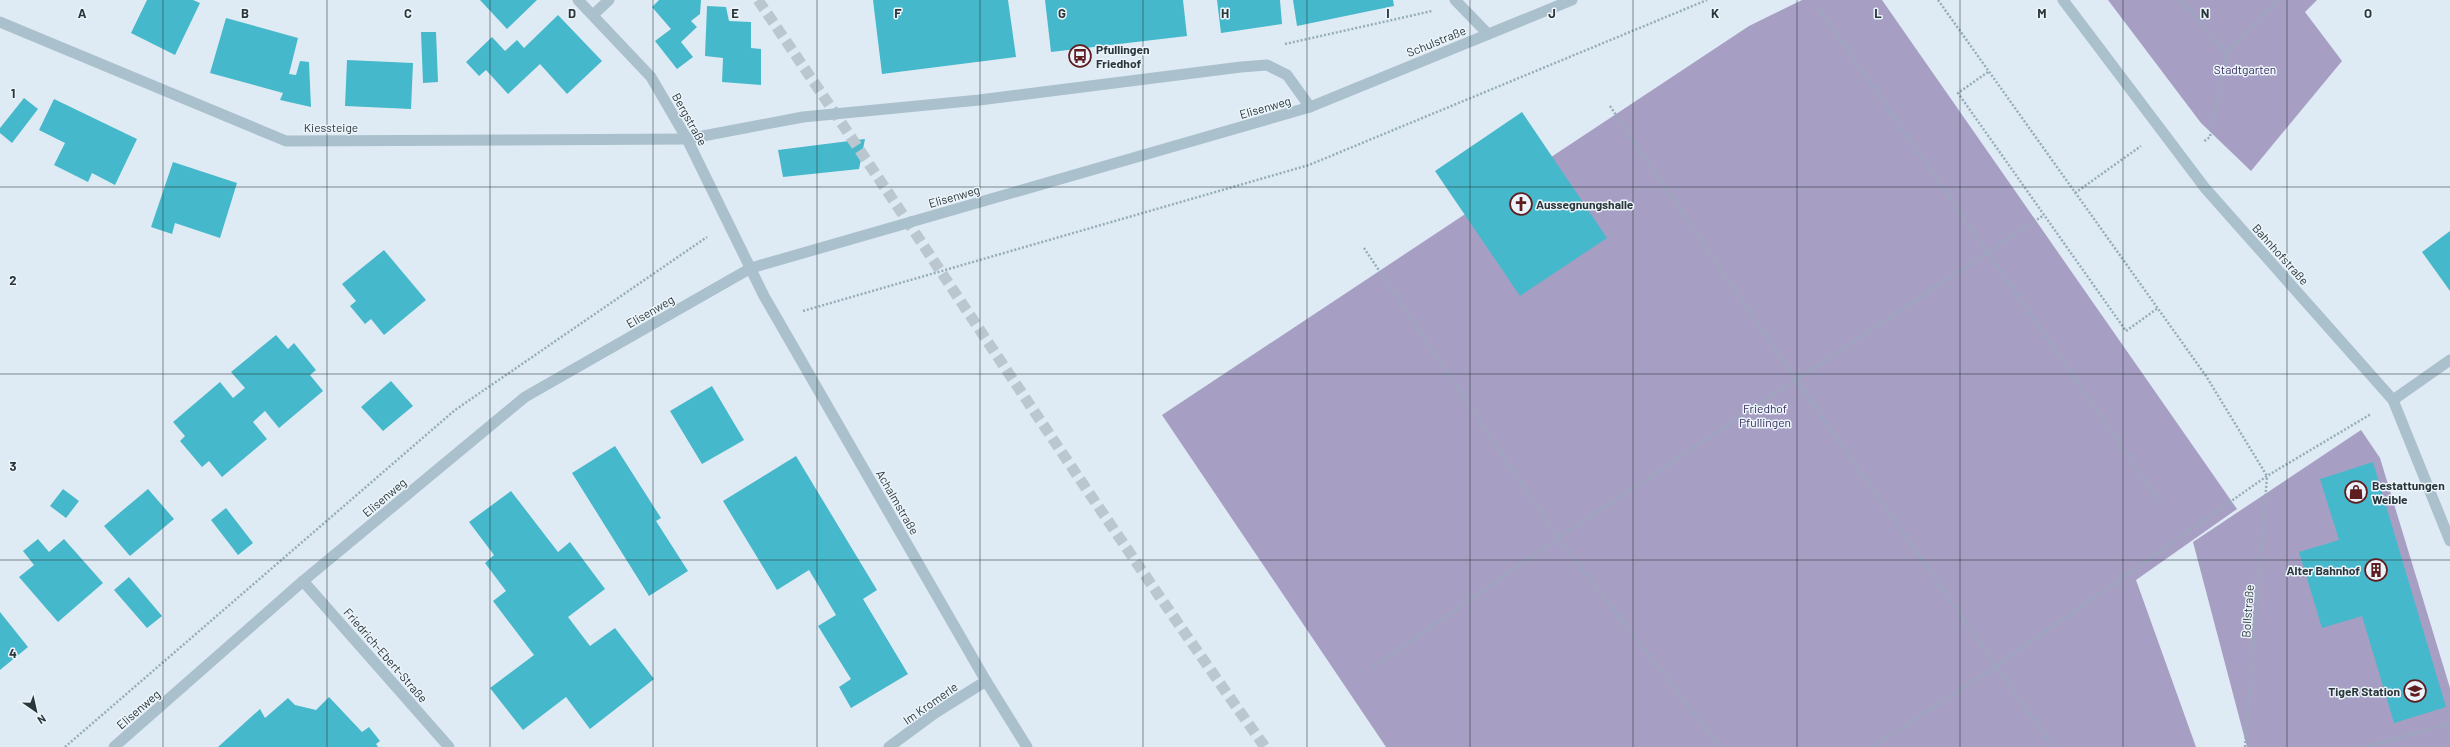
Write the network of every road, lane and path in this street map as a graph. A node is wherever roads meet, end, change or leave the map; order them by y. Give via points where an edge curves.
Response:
1 (578, 0) edge
2 (609, 0) edge
3 (1572, 0) edge
4 (1707, 0) edge
5 (1938, 0) edge
6 (2063, 0) edge
7 (2181, 0) edge
8 (2278, 0) edge
9 (1458, 2) edge
10 (1818, 7) dead end
11 (593, 15) junction
12 (0, 22) edge
13 (1488, 34) junction
14 (2226, 53) junction
15 (1267, 65) junction
16 (1988, 72) junction
17 (1610, 106) dead end
18 (1310, 107) junction
19 (2162, 131) junction
20 (687, 139) junction
21 (2199, 144) dead end
22 (2075, 193) junction
23 (2044, 215) junction
24 (1364, 248) dead end
25 (1987, 254) junction
26 (751, 268) junction
27 (2158, 308) junction
28 (778, 319) junction
29 (2450, 360) edge
30 (1797, 381) junction
31 (2393, 400) junction
32 (2267, 476) junction
33 (2161, 503) dead end
34 (1558, 538) junction
35 (2450, 541) edge
36 (303, 581) junction
37 (1374, 666) dead end
38 (1996, 666) junction
39 (986, 681) junction
40 (2450, 724) edge
41 (2383, 743) junction
42 (114, 747) edge
43 (450, 747) edge
44 (890, 747) edge
45 (1027, 747) edge
46 (1720, 747) edge
47 (1873, 747) edge
48 (2053, 747) edge
49 (2245, 747) edge
50 (2364, 747) edge
51 (2384, 747) edge

1 - 11 street, Bergstraße
2 - 11 street
3 - 13 street, Schulstraße
4 - 28 path via 1310,165
5 - 16 path
6 - 19 street, Bahnhofstraße
7 - 14 path
8 - 14 path
9 - 13 street
9 - 15 path via 1276,46
10 - 25 path
11 - 20 street, Bergstraße via 652,77
12 - 20 street, Kiessteige via 286,141
13 - 18 street, Schulstraße
14 - 21 path via 2210,137
15 - 18 street via 1287,75
15 - 20 street, Kiessteige via 986,99 802,117
16 - 22 path
16 - 23 path via 1958,93
17 - 30 path
18 - 26 street, Elisenweg
19 - 22 path
19 - 31 street, Bahnhofstraße via 2205,188
20 - 26 street, Bergstraße
22 - 27 path
23 - 25 path
23 - 27 path via 2126,331
24 - 34 path
25 - 30 path
25 - 33 path
26 - 28 street, Achalmstraße
26 - 36 street, Elisenweg via 525,397
27 - 32 path via 2206,376
28 - 39 street, Achalmstraße
29 - 31 street
30 - 34 path
30 - 38 path
31 - 32 path
31 - 35 street, Bahnhofstraße
32 - 38 path
32 - 49 path, Bollstraße
34 - 37 path
34 - 46 path
36 - 42 street, Elisenweg
36 - 43 street, Friedrich-Ebert-Straße
38 - 47 path
38 - 48 path
39 - 44 street, Im Kromerle via 935,713
39 - 45 street, Achalmstraße
40 - 41 path
41 - 50 path
41 - 51 path

